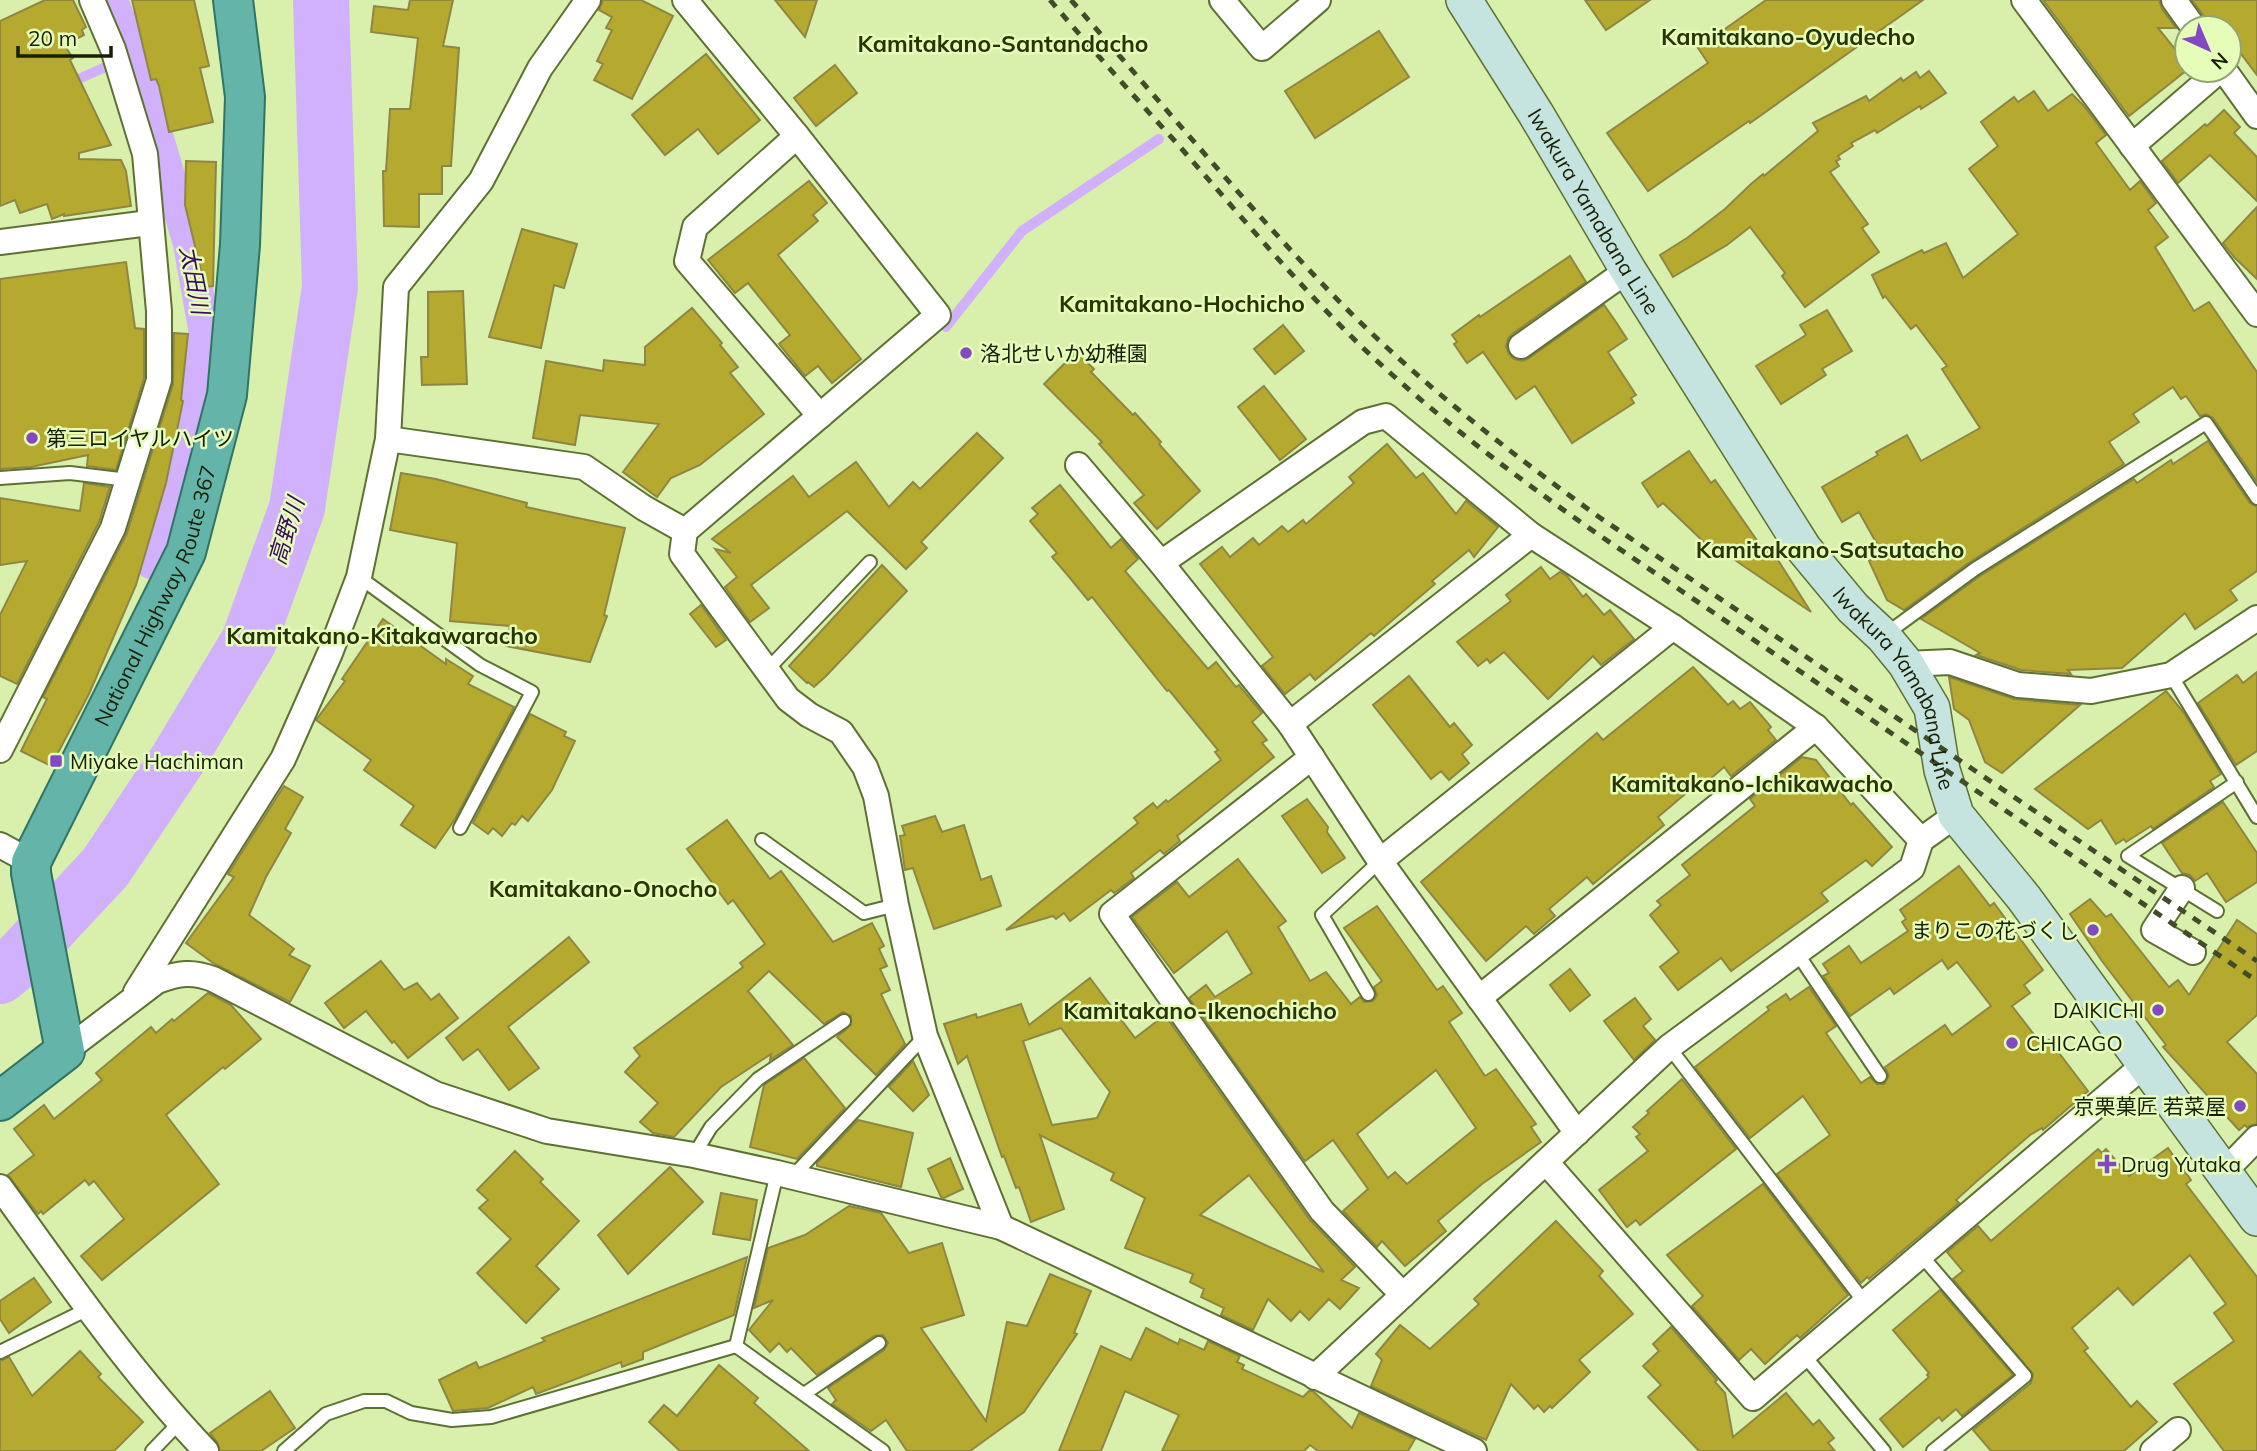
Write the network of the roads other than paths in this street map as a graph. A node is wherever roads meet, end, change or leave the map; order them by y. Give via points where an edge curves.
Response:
1 (92, 0) edge
2 (233, 0) edge
3 (588, 0) edge
4 (685, 0) edge
5 (1222, 0) edge
6 (1318, 0) edge
7 (1464, 0) edge
8 (2024, 0) edge
9 (2205, 84) edge
10 (2233, 84) edge
11 (2257, 116) edge
12 (797, 136) junction
13 (2132, 146) junction
14 (149, 223) junction
15 (0, 242) edge
16 (1628, 270) junction
17 (2257, 314) edge
18 (1521, 346) dead end
19 (820, 416) junction
20 (388, 439) junction
21 (1078, 466) dead end
22 (0, 478) edge
23 (128, 480) junction
24 (2257, 498) edge
25 (685, 531) junction
26 (1531, 535) junction
27 (870, 562) dead end
28 (1161, 563) junction
29 (359, 577) junction
30 (2257, 618) edge
31 (1673, 627) junction
32 (1883, 636) junction
33 (1906, 664) junction
34 (767, 670) junction
35 (2171, 675) junction
36 (1290, 724) junction
37 (1816, 727) junction
38 (0, 750) edge
39 (1312, 757) junction
40 (2237, 782) junction
41 (1955, 815) junction
42 (2257, 817) edge
43 (460, 828) dead end
44 (762, 840) dead end
45 (1920, 840) junction
46 (21, 860) edge
47 (1380, 861) junction
48 (2182, 888) junction
49 (895, 905) junction
50 (2217, 911) dead end
51 (2193, 952) dead end
52 (1797, 953) junction
53 (1368, 994) dead end
54 (1479, 998) junction
55 (130, 1001) junction
56 (844, 1021) dead end
57 (925, 1036) junction
58 (63, 1038) junction
59 (1669, 1047) junction
60 (2144, 1065) junction
61 (1880, 1076) dead end
62 (0, 1101) edge
63 (1577, 1133) junction
64 (2257, 1138) edge
65 (694, 1155) junction
66 (1546, 1162) junction
67 (2224, 1172) junction
68 (785, 1174) junction
69 (0, 1187) edge
70 (2257, 1218) edge
71 (1001, 1227) junction
72 (1921, 1255) junction
73 (1403, 1295) junction
74 (1865, 1303) junction
75 (88, 1309) junction
76 (879, 1343) dead end
77 (736, 1346) junction
78 (0, 1352) edge
79 (1803, 1354) junction
80 (1315, 1377) junction
81 (804, 1394) junction
82 (179, 1423) junction
83 (2178, 1430) dead end
84 (152, 1451) edge
85 (206, 1451) edge
86 (284, 1451) edge
87 (883, 1451) edge
88 (1474, 1451) edge
89 (1884, 1451) edge
90 (1933, 1451) edge
91 (2152, 1451) edge

1 - 14 street via 113,49 145,154
2 - 46 highway, National Highway Route 367 via 245,97 240,245 227,394 186,552
3 - 20 street via 540,68 481,181 396,287
4 - 12 street
5 - 6 street via 1262,48
7 - 16 main road, Iwakura Yamabana Line
8 - 13 street
9 - 13 street
10 - 11 street
12 - 19 street via 695,227 687,261
12 - 19 street via 938,315
13 - 17 street
14 - 15 street
14 - 23 street via 159,311 159,380
16 - 18 street
16 - 32 main road, Iwakura Yamabana Line via 1804,550
19 - 25 street
20 - 25 street via 584,467
20 - 29 street
21 - 28 street
22 - 23 lane via 70,473
23 - 38 street via 113,528
24 - 32 lane via 2206,423 1975,569
25 - 34 street via 682,554
26 - 28 street via 1385,416 1363,422
26 - 31 street
26 - 36 street
27 - 34 lane
28 - 36 street
29 - 43 lane via 480,665 532,692
29 - 55 street via 283,759
30 - 35 street
31 - 37 street
31 - 47 street
32 - 33 main road, Iwakura Yamabana Line
33 - 35 street via 1950,662 2018,685 2091,691
33 - 41 main road, Iwakura Yamabana Line via 1932,708
34 - 49 street via 788,699 841,732 865,767 876,796
35 - 40 lane
36 - 39 street
37 - 45 street
37 - 54 street
39 - 47 street
39 - 73 street via 1112,914 1322,1211
40 - 42 lane
40 - 48 lane via 2129,856
41 - 45 street
41 - 60 main road, Iwakura Yamabana Line via 2024,898
44 - 49 lane via 864,913
45 - 52 street via 1912,868
46 - 58 highway, National Highway Route 367
47 - 53 lane via 1322,915
47 - 54 street
48 - 50 lane
48 - 51 street via 2154,930
49 - 57 street
52 - 59 street
52 - 61 lane
54 - 63 street
55 - 58 street
55 - 65 street via 157,981 197,973 435,1094 547,1131
56 - 65 lane via 758,1079 712,1127
57 - 68 lane
57 - 71 street
58 - 62 highway
59 - 63 street
59 - 74 lane
60 - 67 main road, Iwakura Yamabana Line
60 - 72 street
63 - 66 street
64 - 67 street
65 - 68 street
66 - 73 street
66 - 79 street via 1753,1398
67 - 70 main road, Iwakura Yamabana Line
68 - 71 street
68 - 77 lane
69 - 75 street
71 - 80 street
72 - 74 street
72 - 90 lane via 2025,1376
73 - 80 street
74 - 79 street
75 - 78 lane
75 - 82 street
76 - 81 lane
77 - 81 lane
77 - 86 lane via 491,1417 452,1420 411,1413 386,1401 364,1401 326,1414
79 - 89 lane
80 - 88 street
81 - 87 lane
82 - 84 lane
82 - 85 street
83 - 91 street

